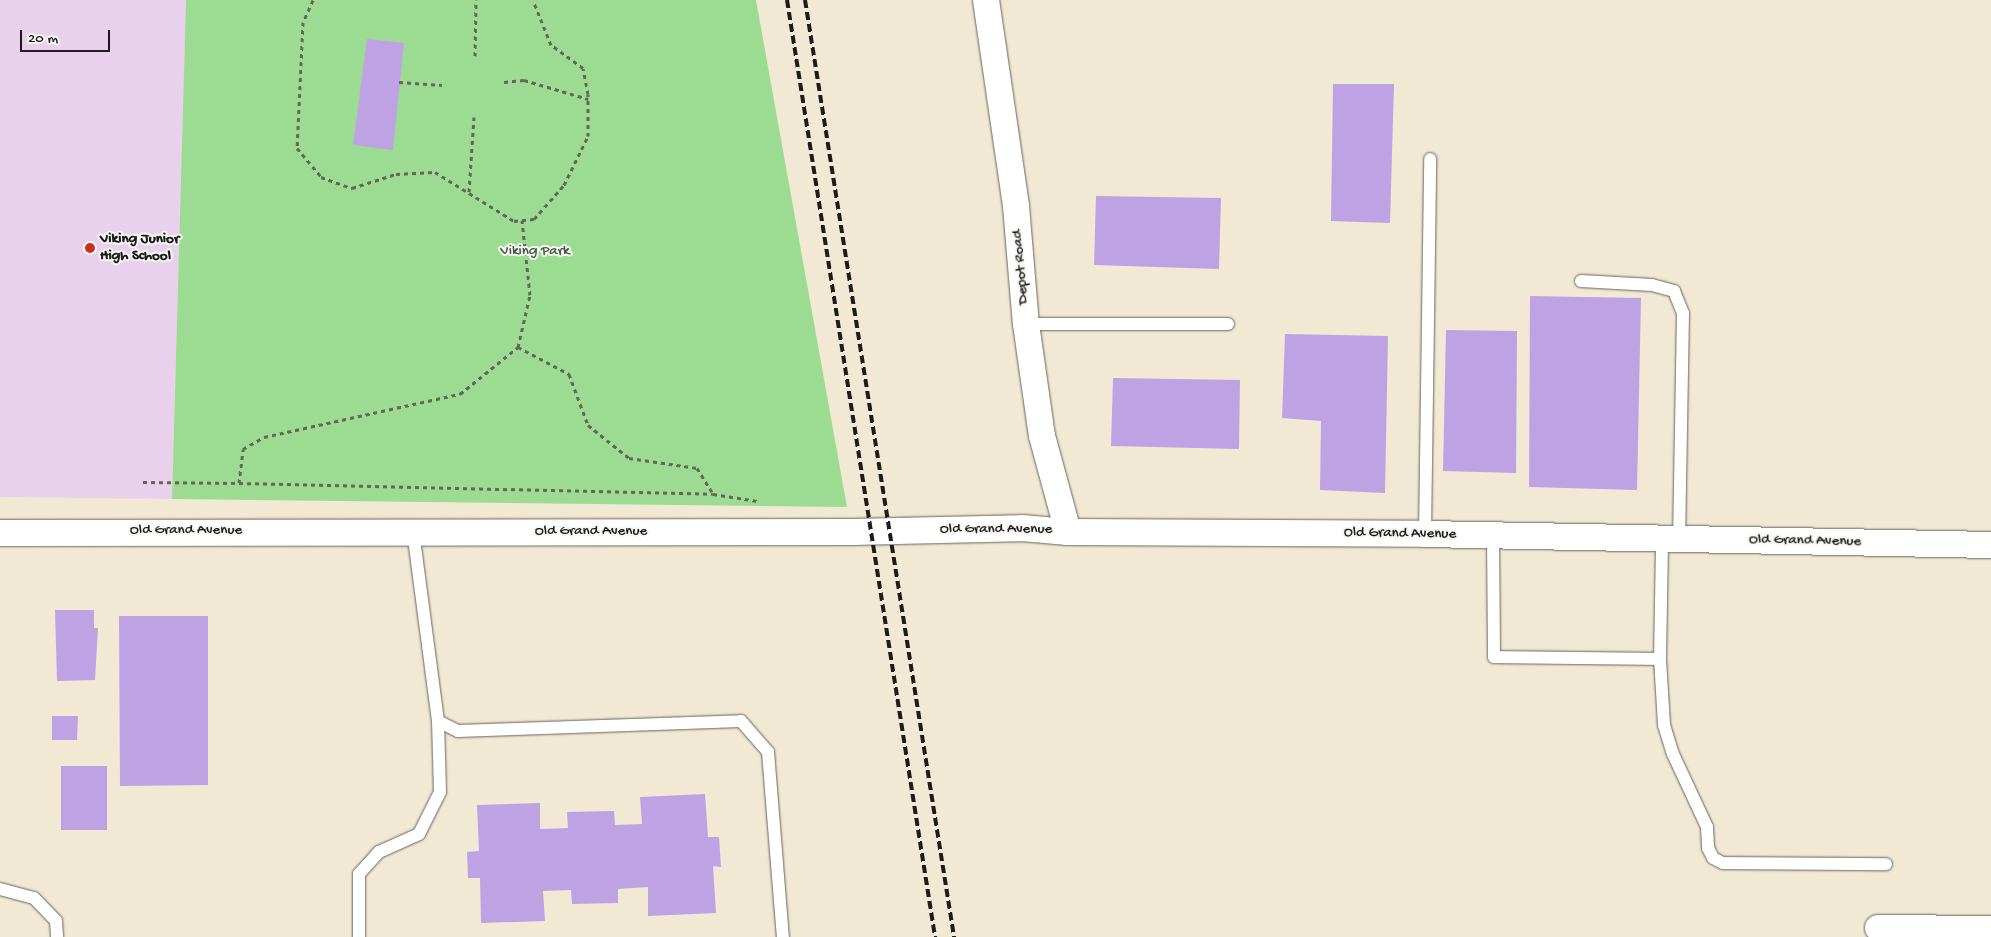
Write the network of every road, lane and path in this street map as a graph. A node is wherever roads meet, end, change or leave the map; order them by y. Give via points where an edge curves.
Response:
1 (313, 0) edge
2 (476, 0) edge
3 (533, 0) edge
4 (986, 0) edge
5 (474, 56) dead end
6 (399, 82) dead end
7 (504, 82) dead end
8 (442, 85) dead end
9 (588, 98) junction
10 (474, 118) dead end
11 (1430, 159) dead end
12 (469, 192) junction
13 (522, 220) junction
14 (1581, 281) dead end
15 (1026, 324) junction
16 (1228, 324) dead end
17 (518, 347) junction
18 (143, 482) dead end
19 (238, 483) junction
20 (714, 494) junction
21 (761, 502) dead end
22 (413, 532) junction
23 (1068, 532) junction
24 (0, 533) edge
25 (1425, 534) junction
26 (1493, 536) junction
27 (1670, 538) junction
28 (1991, 544) edge
29 (1660, 659) junction
30 (438, 721) junction
31 (1886, 864) dead end
32 (0, 889) edge
33 (1878, 928) dead end
34 (1991, 929) edge
35 (57, 937) edge
36 (360, 937) edge
37 (783, 937) edge

1 - 12 path via 303,22 297,148 321,177 352,188 396,174 435,172
2 - 5 path
3 - 9 path via 552,45 583,68
4 - 15 street, Depot Road via 1016,206
6 - 8 path
7 - 9 path via 524,80
9 - 13 path via 588,136 564,185 534,219
10 - 12 path
11 - 25 lane
12 - 13 path via 514,221
13 - 17 path via 530,295
14 - 27 lane via 1652,285 1674,291 1683,312
15 - 16 lane
15 - 23 street, Depot Road via 1042,436
17 - 19 path via 460,394 264,437 243,449
17 - 20 path via 569,374 588,425 629,458 697,468
18 - 19 path
19 - 20 path
20 - 21 path
22 - 23 street, Old Grand Avenue via 852,532 1022,528
22 - 24 street, Old Grand Avenue
22 - 30 lane
23 - 25 street, Old Grand Avenue
25 - 26 street, Old Grand Avenue
26 - 27 street, Old Grand Avenue
26 - 29 lane via 1494,657
27 - 28 street, Old Grand Avenue
27 - 29 lane
29 - 31 lane via 1664,725 1673,754 1707,827 1712,858 1723,863
30 - 36 lane via 440,792 419,834 379,852 360,874
30 - 37 lane via 458,731 741,721 768,752
32 - 35 lane via 34,898 56,921
33 - 34 street

